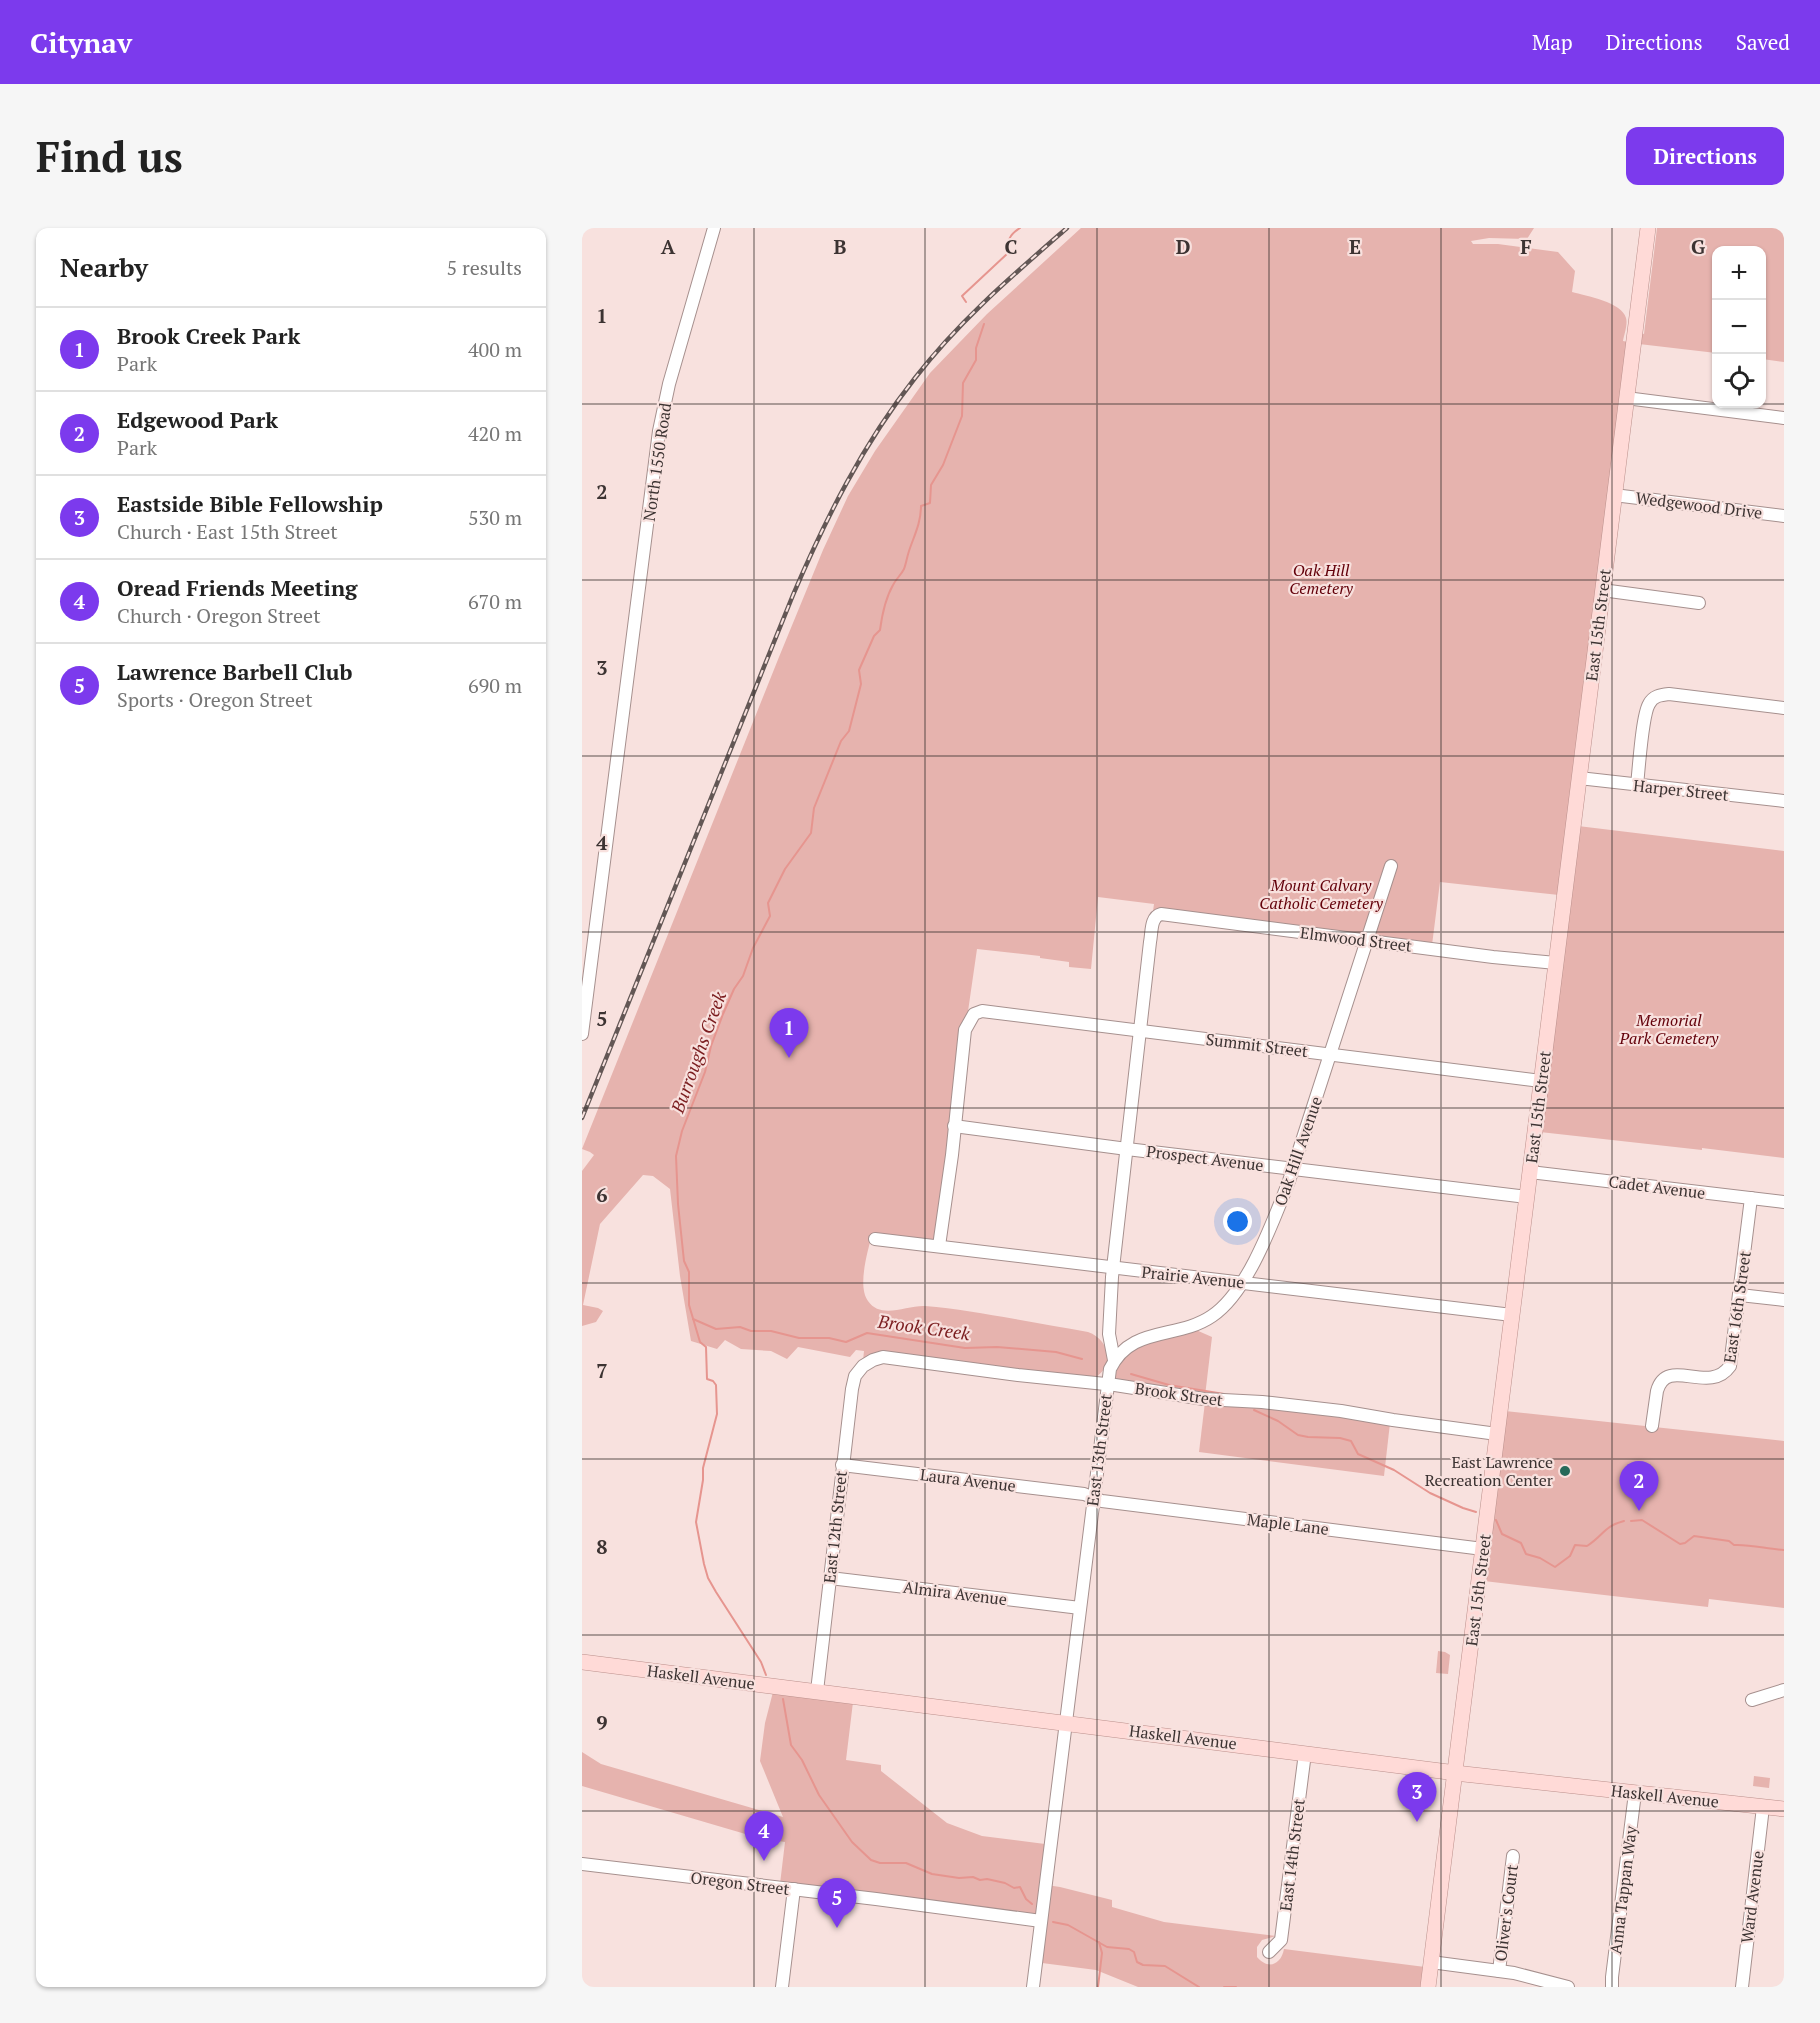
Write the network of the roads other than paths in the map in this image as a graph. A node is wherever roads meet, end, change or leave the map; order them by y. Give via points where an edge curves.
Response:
1 (714, 228) edge
2 (1648, 228) edge
3 (1626, 398) junction
4 (1784, 418) edge
5 (1614, 495) junction
6 (1784, 516) edge
7 (1602, 590) junction
8 (1699, 603) dead end
9 (1784, 708) edge
10 (1578, 778) junction
11 (1637, 785) junction
12 (1784, 801) edge
13 (1391, 866) dead end
14 (1156, 915) joint
15 (1366, 940) junction
16 (1556, 963) junction
17 (1141, 1031) junction
18 (582, 1034) edge
19 (1330, 1055) junction
20 (1541, 1081) junction
21 (954, 1126) junction
22 (1127, 1149) junction
23 (1293, 1168) junction
24 (1530, 1172) junction
25 (1527, 1197) junction
26 (1752, 1198) junction
27 (1784, 1202) edge
28 (875, 1239) dead end
29 (939, 1246) junction
30 (1113, 1268) junction
31 (1242, 1282) junction
32 (1740, 1295) junction
33 (1784, 1300) edge
34 (1512, 1315) junction
35 (1114, 1360) junction
36 (862, 1366) joint
37 (1108, 1384) junction
38 (1652, 1426) dead end
39 (1497, 1434) junction
40 (842, 1465) junction
41 (1094, 1498) junction
42 (1483, 1549) junction
43 (830, 1578) junction
44 (1080, 1608) junction
45 (582, 1662) edge
46 (1784, 1690) edge
47 (817, 1691) junction
48 (1752, 1700) dead end
49 (1065, 1722) junction
50 (1305, 1753) junction
51 (1455, 1773) junction
52 (1635, 1793) junction
53 (1763, 1807) junction
54 (1784, 1809) edge
55 (1514, 1856) dead end
56 (582, 1864) edge
57 (794, 1889) junction
58 (1041, 1921) junction
59 (1269, 1952) dead end
60 (1431, 1962) junction
61 (1499, 1971) junction
62 (782, 1987) edge
63 (1033, 1987) edge
64 (1428, 1987) edge
65 (1568, 1987) edge
66 (1612, 1987) edge
67 (1742, 1987) edge

1 - 18 street, North 1550 Road via 659,431
2 - 3 main road, East 15th Street
3 - 4 street
3 - 5 main road, East 15th Street
5 - 6 street, Wedgewood Drive
5 - 7 main road, East 15th Street
7 - 8 street
7 - 10 main road, East 15th Street
9 - 11 street via 1669,694 1653,698 1646,711
10 - 11 street, Harper Street
10 - 16 main road, East 15th Street
11 - 12 street, Harper Street
13 - 15 street, Oak Hill Avenue
14 - 15 street, Elmwood Street
14 - 17 street, East 13th Street
15 - 16 street, Elmwood Street
15 - 19 street, Oak Hill Avenue
16 - 20 main road, East 15th Street
17 - 19 street, Summit Street
17 - 21 street, Summit Street via 988,1011 974,1014 965,1029
17 - 22 street, East 13th Street
19 - 20 street, Summit Street
19 - 23 street, Oak Hill Avenue
20 - 24 main road, East 15th Street
21 - 22 street, Prospect Avenue
21 - 29 street
22 - 23 street, Prospect Avenue
22 - 30 street, East 13th Street
23 - 25 street, Prospect Avenue
23 - 31 street, Oak Hill Avenue via 1272,1223
24 - 25 main road, East 15th Street
24 - 26 street, Cadet Avenue
25 - 34 main road, East 15th Street
26 - 27 street, Cadet Avenue
26 - 32 street, East 16th Street
28 - 29 street, Prairie Avenue
29 - 30 street, Prairie Avenue
30 - 31 street, Prairie Avenue
30 - 35 street, East 13th Street via 1109,1334
31 - 34 street, Prairie Avenue
31 - 35 street, Oak Hill Avenue via 1212,1316 1189,1327 1139,1340
32 - 33 street
32 - 38 street, East 16th Street via 1730,1366 1715,1378 1665,1378 1658,1385
34 - 39 main road, East 15th Street
35 - 37 street, East 13th Street
36 - 37 street, Brook Street via 884,1357
36 - 40 street, East 12th Street via 852,1389
37 - 39 street, Brook Street
37 - 41 street, East 13th Street
39 - 42 main road, East 15th Street
40 - 41 street, Laura Avenue
40 - 43 street, East 12th Street
41 - 42 street, Maple Lane
41 - 44 street, East 13th Street
42 - 51 main road, East 15th Street
43 - 44 street, Almira Avenue
43 - 47 street, East 12th Street
44 - 49 street, East 13th Street
45 - 47 main road, Haskell Avenue
46 - 48 street
47 - 49 main road, Haskell Avenue
49 - 50 main road, Haskell Avenue
49 - 58 street, East 13th Street
50 - 51 main road, Haskell Avenue
50 - 59 street, East 14th Street via 1281,1940
51 - 52 main road, Haskell Avenue
51 - 60 main road, East 15th Street
52 - 53 main road, Haskell Avenue
52 - 66 street, Anna Tappan Way
53 - 54 main road, Haskell Avenue
53 - 67 street, Ward Avenue
55 - 61 street, Oliver's Court
56 - 57 street, Oregon Street
57 - 58 street, Oregon Street
57 - 62 street
58 - 63 street, East 13th Street
60 - 61 street
60 - 64 main road, East 15th Street
61 - 65 street

